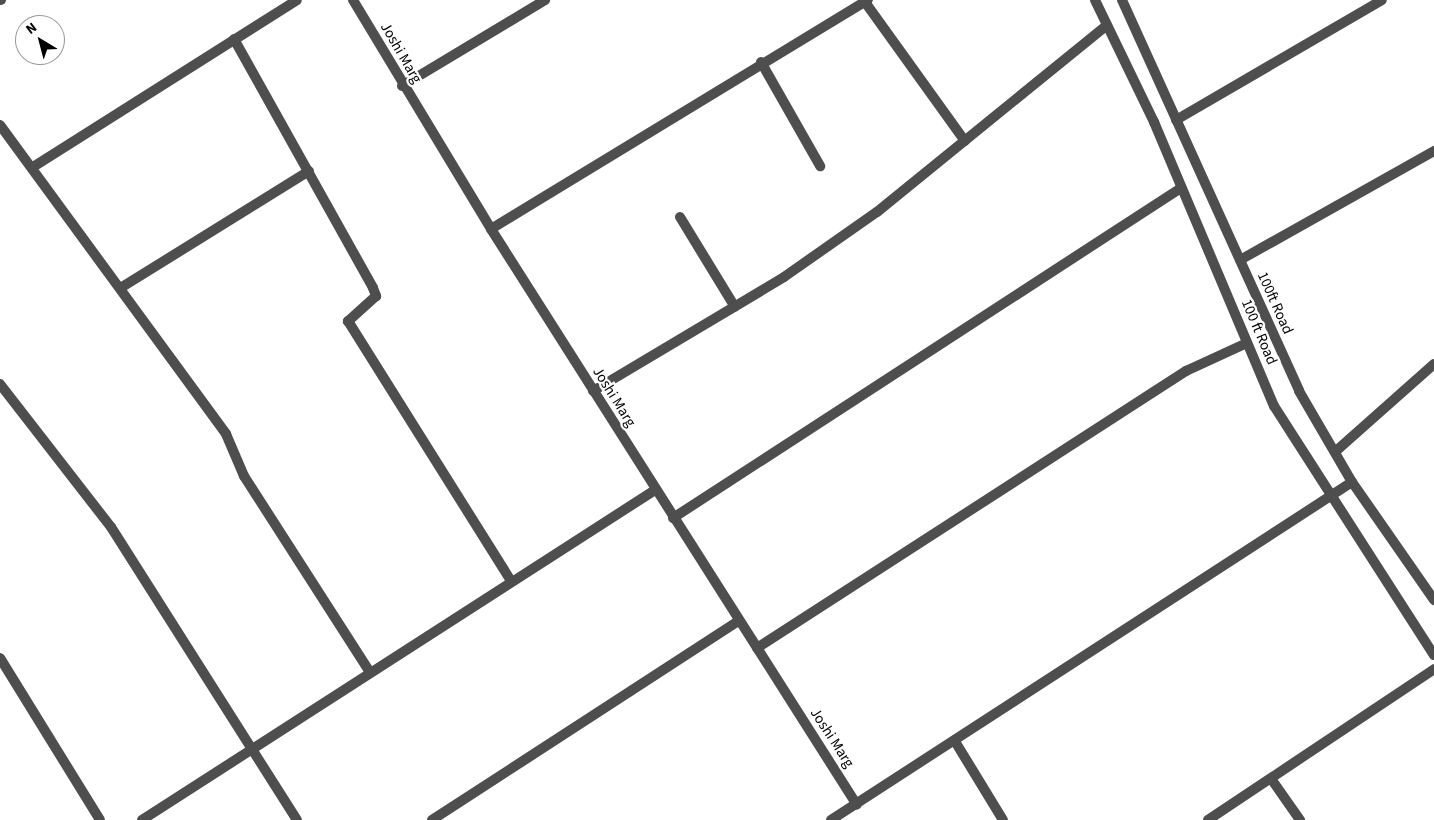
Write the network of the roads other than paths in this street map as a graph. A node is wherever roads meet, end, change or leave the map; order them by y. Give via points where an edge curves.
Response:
1 (297, 0) edge
2 (353, 0) edge
3 (545, 0) edge
4 (1095, 0) edge
5 (1122, 0) edge
6 (1380, 0) edge
7 (866, 1) edge
8 (1107, 25) junction
9 (234, 40) junction
10 (760, 62) junction
11 (402, 86) junction
12 (1176, 120) junction
13 (0, 125) edge
14 (965, 141) junction
15 (1434, 151) edge
16 (820, 166) dead end
17 (33, 167) junction
18 (309, 171) junction
19 (1181, 188) junction
20 (680, 218) dead end
21 (491, 229) junction
22 (1240, 260) junction
23 (122, 287) junction
24 (735, 307) junction
25 (1247, 343) junction
26 (1434, 364) edge
27 (1, 389) edge
28 (593, 391) junction
29 (1336, 452) junction
30 (1352, 482) junction
31 (655, 490) junction
32 (1332, 496) junction
33 (673, 518) junction
34 (511, 581) junction
35 (1434, 600) edge
36 (739, 621) junction
37 (756, 648) junction
38 (1434, 655) edge
39 (0, 658) edge
40 (1434, 669) edge
41 (369, 671) junction
42 (956, 742) junction
43 (252, 748) junction
44 (1272, 780) junction
45 (857, 805) junction
46 (100, 820) edge
47 (142, 820) edge
48 (297, 820) edge
49 (432, 820) edge
50 (831, 820) edge
51 (1003, 820) edge
52 (1208, 820) edge
53 (1300, 820) edge

1 - 9 street
2 - 11 street, Joshi Marg
3 - 11 street
4 - 8 street, 100 ft Road
5 - 12 street, 100ft Road
6 - 12 street
7 - 10 street
7 - 14 street
8 - 14 street
8 - 19 street, 100 ft Road
9 - 17 street
9 - 18 street
10 - 16 street
10 - 21 street
11 - 21 street, Joshi Marg
12 - 22 street, 100ft Road
13 - 17 street
14 - 24 street via 877,212
15 - 22 street
17 - 23 street
18 - 23 street
18 - 34 street via 376,296 348,321
19 - 25 street, 100 ft Road
19 - 33 street
20 - 24 street
21 - 28 street, Joshi Marg
22 - 29 street, 100ft Road via 1299,391
23 - 41 street via 226,434 244,476
24 - 28 street
25 - 32 street, 100 ft Road via 1274,406
25 - 37 street via 1186,371
26 - 29 street
27 - 43 street via 111,527
28 - 31 street, Joshi Marg
29 - 30 street, 100ft Road
30 - 32 street
30 - 35 street, 100ft Road
31 - 33 street, Joshi Marg
31 - 34 street
32 - 38 street, 100 ft Road
32 - 42 street
33 - 36 street, Joshi Marg
34 - 41 street
36 - 37 street, Joshi Marg
36 - 49 street
37 - 45 street, Joshi Marg
39 - 46 street
40 - 44 street
41 - 43 street
42 - 45 street
42 - 51 street
43 - 47 street
43 - 48 street
44 - 52 street
44 - 53 street
45 - 50 street

